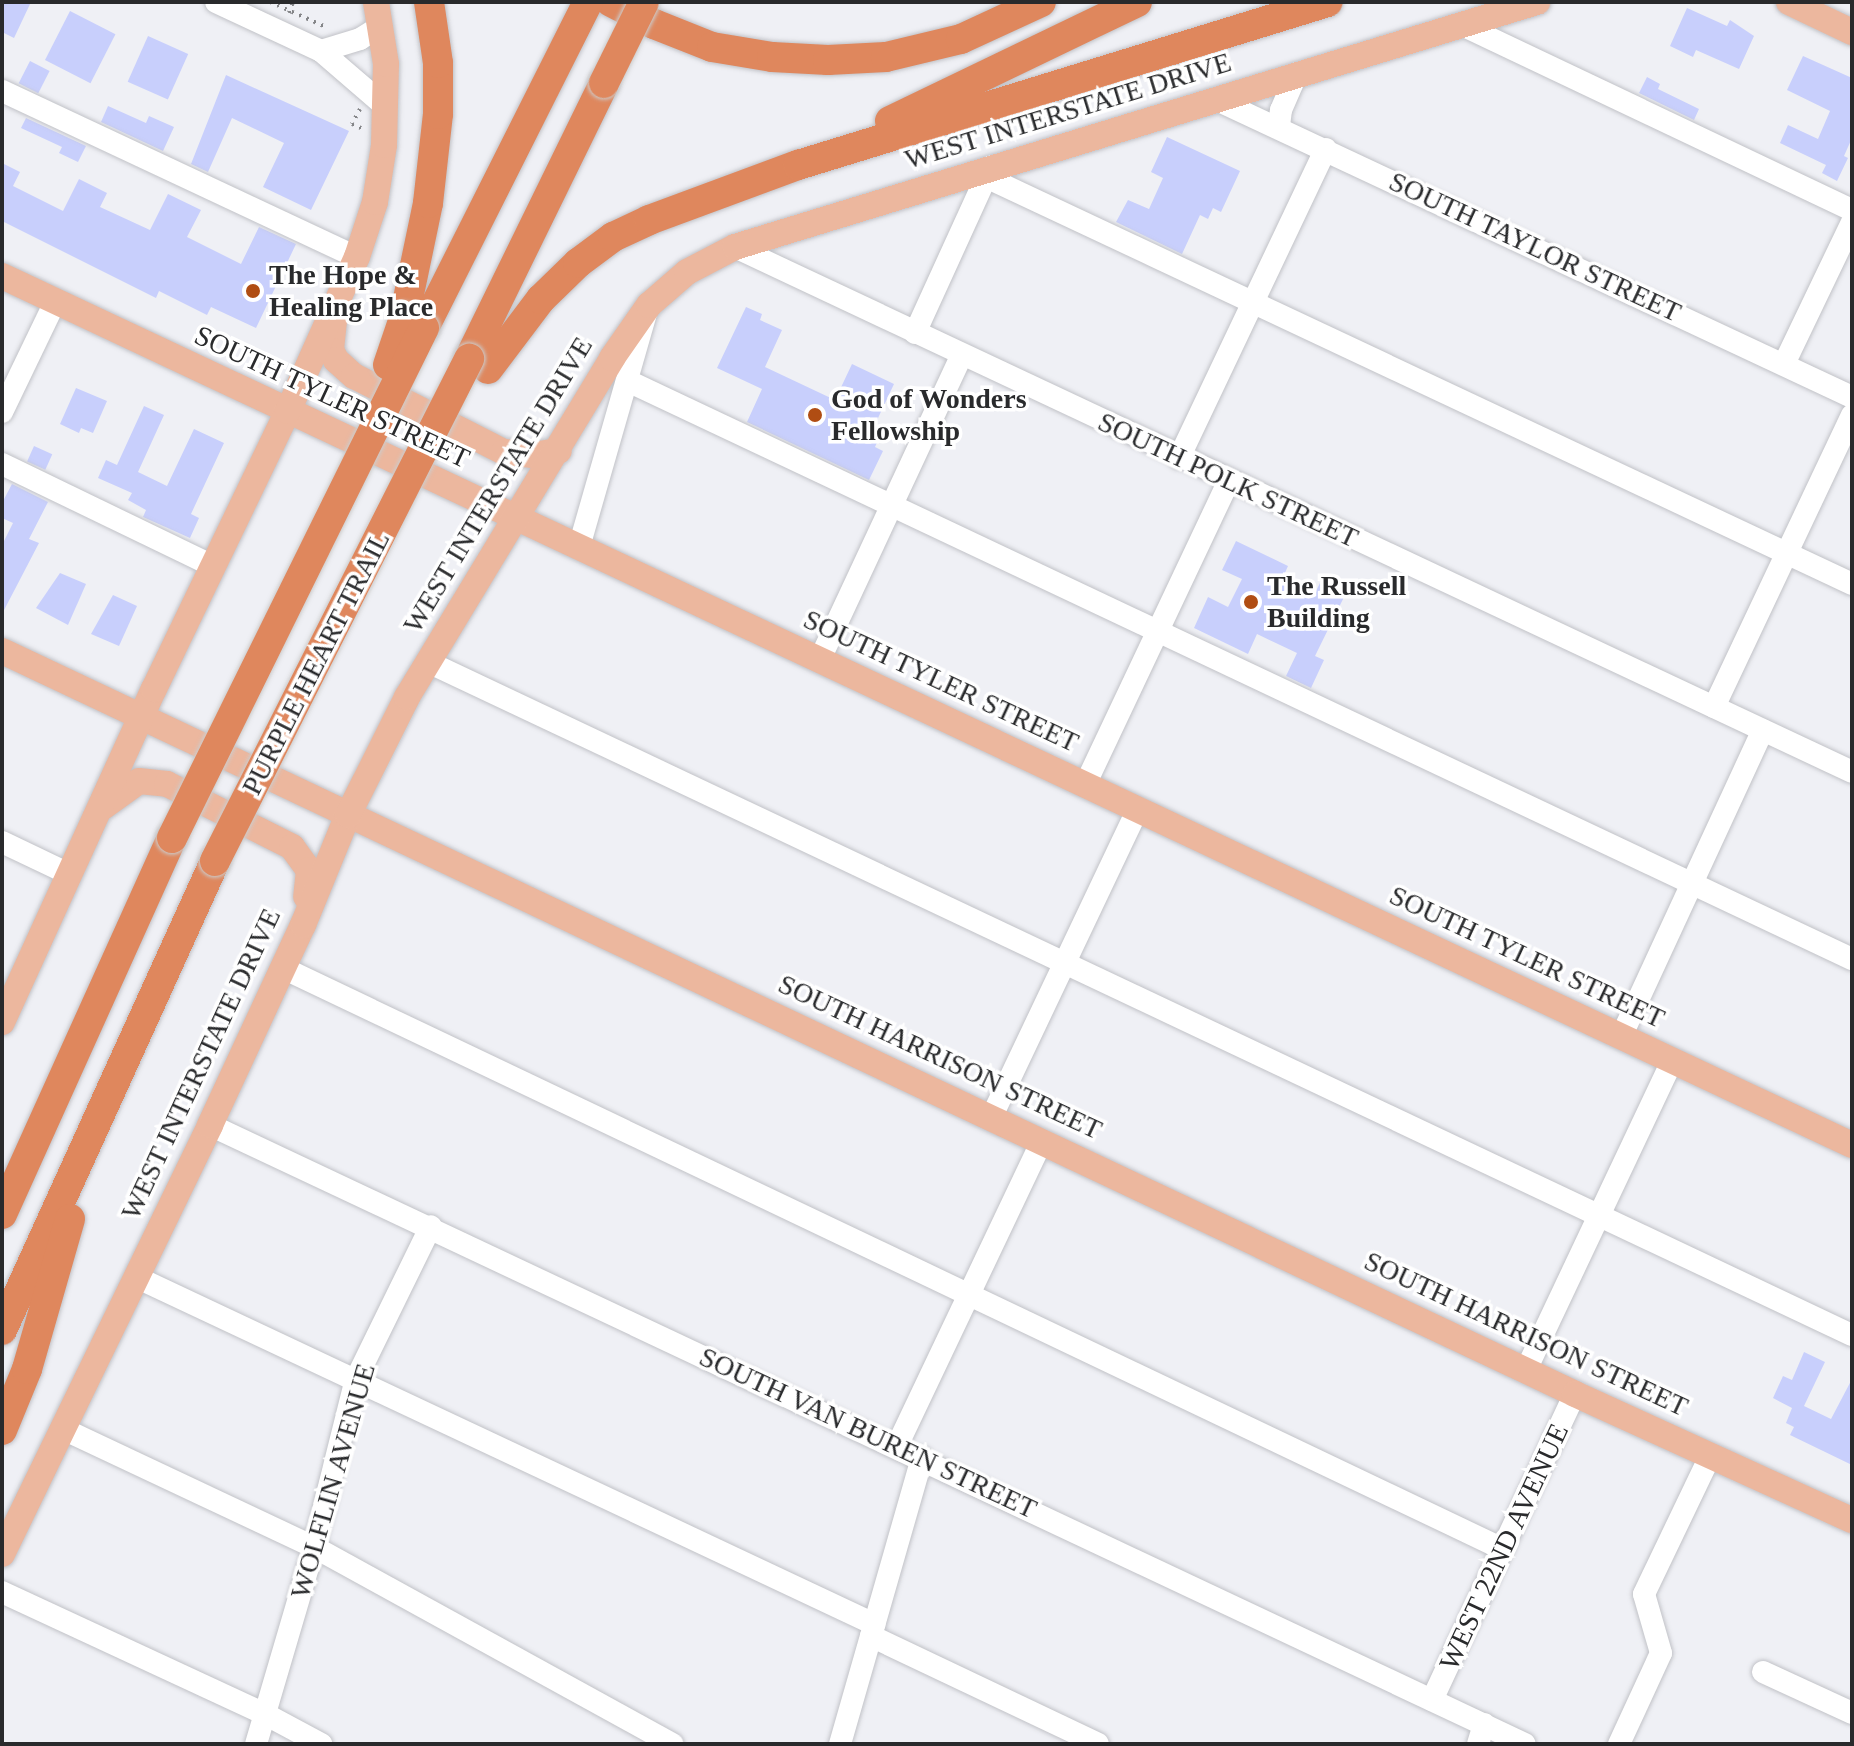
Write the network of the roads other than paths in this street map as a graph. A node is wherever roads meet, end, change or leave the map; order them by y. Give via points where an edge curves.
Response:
1 (216, 2) edge
2 (429, 2) edge
3 (644, 2) edge
4 (1041, 2) edge
5 (1328, 2) edge
6 (1537, 2) edge
7 (1789, 2) edge
8 (594, 3) edge
9 (1136, 3) edge
10 (378, 14) edge
11 (1460, 24) junction
12 (1852, 32) edge
13 (321, 51) junction
14 (1297, 73) junction
15 (2, 91) edge
16 (1217, 100) junction
17 (374, 106) junction
18 (1279, 126) junction
19 (1326, 149) junction
20 (798, 165) junction
21 (989, 172) junction
22 (1852, 210) edge
23 (1852, 222) edge
24 (735, 247) junction
25 (357, 257) junction
26 (2, 276) edge
27 (337, 301) junction
28 (55, 302) junction
29 (1253, 304) junction
30 (649, 305) junction
31 (414, 323) junction
32 (915, 333) junction
33 (962, 355) junction
34 (478, 364) junction
35 (1784, 364) junction
36 (628, 381) junction
37 (1852, 397) edge
38 (288, 411) junction
39 (2, 412) edge
40 (1852, 415) edge
41 (559, 451) junction
42 (1179, 458) junction
43 (2, 464) edge
44 (1229, 481) junction
45 (892, 505) junction
46 (515, 519) junction
47 (579, 547) junction
48 (1786, 554) junction
49 (213, 566) junction
50 (1852, 584) edge
51 (1158, 631) junction
52 (2, 651) edge
53 (820, 659) junction
54 (428, 662) junction
55 (1714, 707) junction
56 (141, 718) junction
57 (1763, 730) junction
58 (1852, 772) edge
59 (1085, 785) junction
60 (102, 808) junction
61 (1137, 810) junction
62 (348, 815) junction
63 (2, 842) edge
64 (69, 874) junction
65 (1692, 882) junction
66 (303, 925) junction
67 (1852, 959) edge
68 (1065, 963) junction
69 (283, 968) junction
70 (2, 1022) edge
71 (1621, 1037) junction
72 (1672, 1061) junction
73 (992, 1116) junction
74 (97, 1125) junction
75 (210, 1125) junction
76 (1042, 1141) junction
77 (1852, 1145) edge
78 (2, 1214) edge
79 (1598, 1216) junction
80 (431, 1226) junction
81 (136, 1277) junction
82 (970, 1295) junction
83 (2, 1330) edge
84 (1852, 1335) edge
85 (1526, 1370) junction
86 (356, 1379) junction
87 (1575, 1394) junction
88 (63, 1429) junction
89 (2, 1430) edge
90 (897, 1446) junction
91 (1710, 1456) junction
92 (922, 1458) junction
93 (1852, 1520) edge
94 (314, 1547) junction
95 (1503, 1549) junction
96 (2, 1554) edge
97 (2, 1592) edge
98 (872, 1630) junction
99 (1763, 1672) dead end
100 (1432, 1700) junction
101 (1852, 1713) edge
102 (265, 1714) junction
103 (1481, 1734) edge
104 (256, 1744) edge
105 (321, 1744) edge
106 (673, 1744) edge
107 (840, 1744) edge
108 (1098, 1744) edge
109 (1525, 1744) edge
110 (1619, 1744) edge

1 - 13 street
2 - 31 highway via 438,63 438,114
3 - 34 highway, bridge
4 - 8 highway via 961,39 886,57 828,60 712,47
5 - 20 highway
6 - 11 main road, WEST INTERSTATE DRIVE
7 - 12 main road
8 - 31 highway
9 - 20 highway
10 - 13 street via 360,39
10 - 17 main road via 386,64
11 - 14 main road, WEST INTERSTATE DRIVE
11 - 22 street
13 - 17 street
14 - 16 main road, WEST INTERSTATE DRIVE
14 - 18 street
15 - 25 street
16 - 18 street, SOUTH TAYLOR STREET
16 - 21 main road, WEST INTERSTATE DRIVE
17 - 25 main road via 380,177
18 - 19 street, SOUTH TAYLOR STREET
19 - 29 street
19 - 35 street, SOUTH TAYLOR STREET
20 - 34 highway via 613,237 578,263
21 - 24 main road, WEST INTERSTATE DRIVE
21 - 29 street
21 - 32 street
23 - 35 street
24 - 30 main road, WEST INTERSTATE DRIVE via 687,272
24 - 32 street, SOUTH POLK STREET
25 - 27 main road
26 - 28 main road, SOUTH TYLER STREET
27 - 38 main road
27 - 41 main road via 331,350 354,376 504,452
28 - 38 main road, SOUTH TYLER STREET
28 - 39 street
29 - 42 street
29 - 48 street
30 - 36 street
30 - 41 main road, WEST INTERSTATE DRIVE
31 - 78 highway, PURPLE HEART TRAIL, bridge via 358,460 172,838
32 - 33 street, SOUTH POLK STREET
33 - 42 street, SOUTH POLK STREET
33 - 45 street
34 - 74 highway, PURPLE HEART TRAIL, bridge via 407,484 215,861
35 - 37 street, SOUTH TAYLOR STREET
36 - 45 street
36 - 47 street
38 - 46 main road, SOUTH TYLER STREET
38 - 49 main road
40 - 48 street
41 - 46 main road, WEST INTERSTATE DRIVE
42 - 44 street, SOUTH POLK STREET
43 - 49 street
44 - 51 street
44 - 55 street, SOUTH POLK STREET
45 - 51 street
45 - 53 street
46 - 47 main road, SOUTH TYLER STREET
46 - 54 main road, WEST INTERSTATE DRIVE
47 - 53 main road, SOUTH TYLER STREET
48 - 50 street
48 - 55 street
49 - 56 main road
51 - 59 street
51 - 65 street
52 - 56 main road, SOUTH HARRISON STREET
53 - 59 main road, SOUTH TYLER STREET
54 - 62 main road, WEST INTERSTATE DRIVE
54 - 68 street
55 - 57 street, SOUTH POLK STREET
56 - 60 main road
56 - 62 main road, SOUTH HARRISON STREET
57 - 58 street, SOUTH POLK STREET
57 - 65 street
59 - 61 main road, SOUTH TYLER STREET
60 - 64 main road
60 - 66 main road via 139,781 167,784 292,847 309,870
61 - 68 street
61 - 71 main road, SOUTH TYLER STREET
62 - 66 main road, WEST INTERSTATE DRIVE
62 - 73 main road, SOUTH HARRISON STREET
63 - 64 street
64 - 70 main road
65 - 67 street
65 - 71 street
66 - 69 main road, WEST INTERSTATE DRIVE
68 - 73 street
68 - 79 street
69 - 75 main road, WEST INTERSTATE DRIVE
69 - 82 street
71 - 72 main road, SOUTH TYLER STREET
72 - 77 main road, SOUTH TYLER STREET
72 - 79 street
73 - 76 main road, SOUTH HARRISON STREET
74 - 83 highway, PURPLE HEART TRAIL
74 - 89 highway via 27,1369
75 - 80 street, SOUTH VAN BUREN STREET
75 - 81 main road, WEST INTERSTATE DRIVE
76 - 82 street
76 - 85 main road, SOUTH HARRISON STREET
79 - 84 street
79 - 85 street
80 - 86 street, WOLFLIN AVENUE
80 - 90 street, SOUTH VAN BUREN STREET
81 - 86 street
81 - 88 main road, WEST INTERSTATE DRIVE
82 - 90 street
82 - 95 street
85 - 87 main road, SOUTH HARRISON STREET
86 - 94 street, WOLFLIN AVENUE
86 - 98 street
87 - 91 main road, SOUTH HARRISON STREET
87 - 95 street, WEST 22ND AVENUE
88 - 94 street
88 - 96 main road, WEST INTERSTATE DRIVE
90 - 92 street, SOUTH VAN BUREN STREET
91 - 93 main road, SOUTH HARRISON STREET
91 - 110 street via 1644,1594 1661,1653
92 - 98 street
92 - 100 street, SOUTH VAN BUREN STREET
94 - 102 street, WOLFLIN AVENUE
94 - 106 street
95 - 100 street, WEST 22ND AVENUE
97 - 102 street
98 - 107 street
98 - 108 street
99 - 101 street
100 - 103 street, SOUTH VAN BUREN STREET
102 - 104 street, WOLFLIN AVENUE
102 - 105 street
103 - 109 street, SOUTH VAN BUREN STREET

